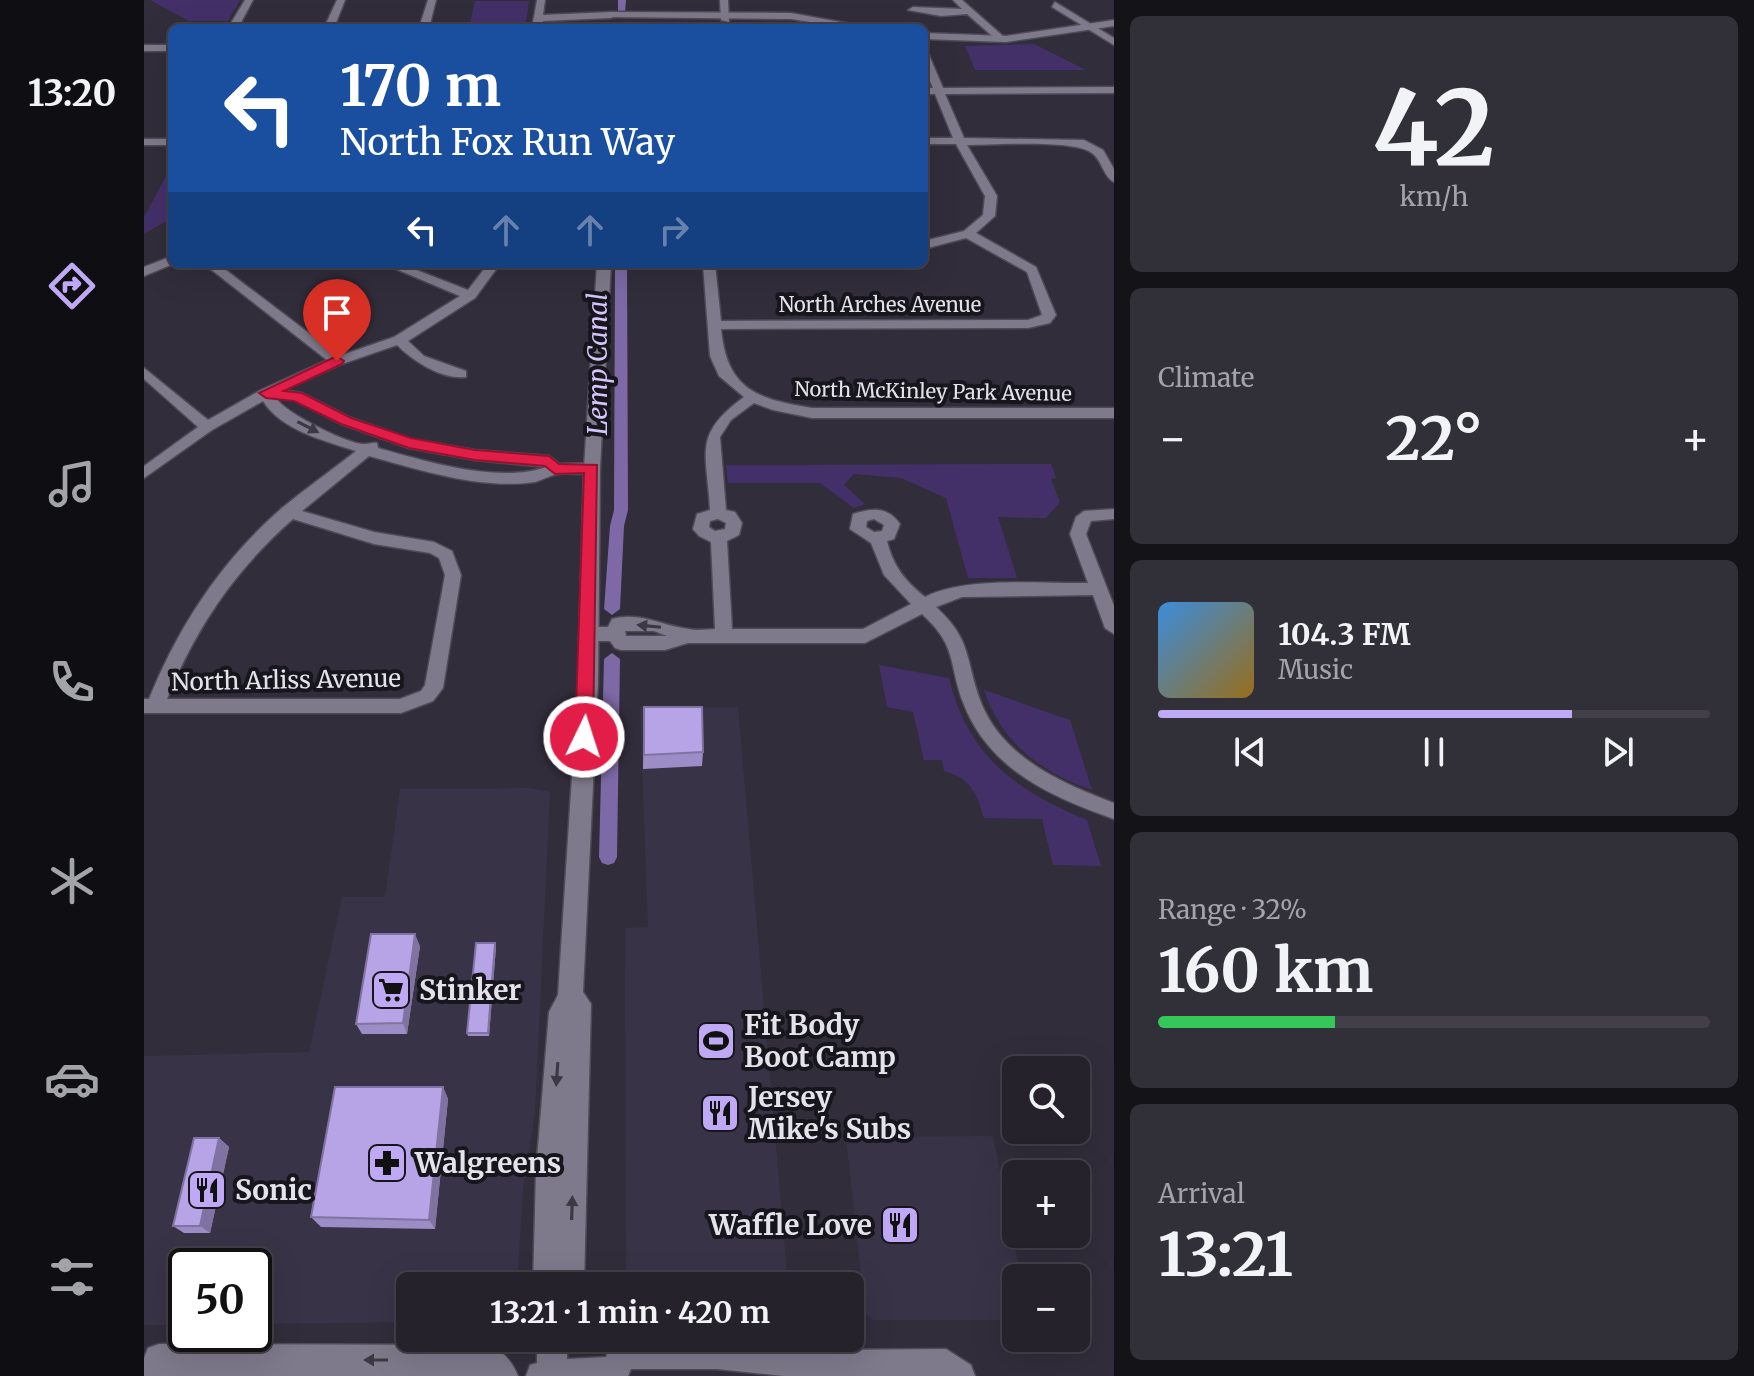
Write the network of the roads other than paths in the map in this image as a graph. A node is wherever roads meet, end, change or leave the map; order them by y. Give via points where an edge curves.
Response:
1 (249, 0) edge
2 (341, 0) edge
3 (432, 0) edge
4 (541, 0) edge
5 (611, 0) edge
6 (724, 0) edge
7 (957, 0) edge
8 (1055, 5) dead end
9 (913, 10) dead end
10 (969, 11) junction
11 (726, 18) junction
12 (610, 21) edge
13 (538, 23) edge
14 (1114, 23) edge
15 (235, 24) edge
16 (331, 24) edge
17 (425, 24) edge
18 (840, 24) edge
19 (1090, 27) junction
20 (928, 39) edge
21 (1001, 39) junction
22 (1114, 42) edge
23 (144, 48) edge
24 (168, 48) edge
25 (928, 65) edge
26 (1114, 90) edge
27 (928, 91) edge
28 (938, 91) junction
29 (959, 140) junction
30 (928, 141) edge
31 (144, 142) edge
32 (168, 142) edge
33 (1114, 179) edge
34 (968, 234) junction
35 (928, 244) edge
36 (168, 262) edge
37 (215, 268) edge
38 (400, 268) edge
39 (491, 268) edge
40 (604, 268) edge
41 (709, 268) edge
42 (144, 272) edge
43 (470, 295) junction
44 (715, 325) junction
45 (399, 340) junction
46 (337, 361) junction
47 (144, 372) edge
48 (461, 374) dead end
49 (266, 393) junction
50 (753, 397) junction
51 (1114, 413) edge
52 (207, 427) junction
53 (385, 436) junction
54 (367, 451) junction
55 (592, 468) junction
56 (555, 469) junction
57 (144, 473) edge
58 (288, 512) junction
59 (1114, 514) edge
60 (878, 538) dead end
61 (1098, 589) junction
62 (922, 607) junction
63 (1114, 628) edge
64 (589, 634) junction
65 (724, 636) junction
66 (150, 706) edge
67 (1114, 811) edge
68 (570, 998) junction
69 (547, 1272) edge
70 (570, 1272) edge
71 (552, 1352) edge
72 (612, 1374) edge
73 (151, 1376) edge
74 (503, 1376) edge
75 (541, 1376) edge
76 (552, 1376) edge
77 (960, 1376) edge

1 - 15 street
2 - 16 street
3 - 17 street
4 - 13 street
5 - 12 main road
6 - 11 street
7 - 10 street
8 - 19 street
9 - 10 street
10 - 21 street
11 - 12 main road
11 - 18 main road
12 - 13 street
14 - 19 main road
19 - 21 main road
19 - 22 street
20 - 21 main road
23 - 24 street
25 - 28 street
26 - 28 street
27 - 28 street
28 - 29 street
29 - 30 street
29 - 33 street via 1088,144 1099,152
29 - 34 street via 993,203 985,222
31 - 32 street
34 - 35 street
34 - 44 street, North Arches Avenue via 1032,270 1049,310 1045,320
36 - 42 street
37 - 46 street
38 - 43 street
39 - 43 street
40 - 55 main road
41 - 44 street
43 - 45 street
44 - 50 street via 724,373
45 - 46 street
45 - 48 street via 419,359
46 - 49 street
47 - 52 street
49 - 52 street
49 - 53 street via 297,396
49 -> 54 street via 277,409 305,426
50 - 51 street, North McKinley Park Avenue via 812,413
50 - 65 street via 726,417 713,437 718,513 729,516 735,527 719,538
52 - 57 street
53 - 54 street
53 - 56 street via 475,455 549,461
54 - 56 street via 468,472 525,477 547,476
54 - 58 street
55 - 56 street
55 - 64 main road
58 - 66 street via 209,597
58 - 66 street, North Arliss Avenue via 446,555 453,575 437,679 427,696 401,706
59 - 61 street via 1080,521 1078,534
60 - 62 street via 887,570
61 - 62 street via 962,591
61 - 63 street
62 - 65 street via 865,636
62 - 67 street via 957,642 972,702 1006,757 1035,779
64 - 65 street via 615,634 621,643
64 - 68 main road
68 -> 69 main road via 560,1022
70 -> 68 main road via 579,1004
71 - 76 main road
72 - 76 main road
72 - 77 main road via 622,1354 717,1354 822,1365 946,1364
74 -> 73 main road via 488,1360 174,1359 159,1359
75 - 76 main road

